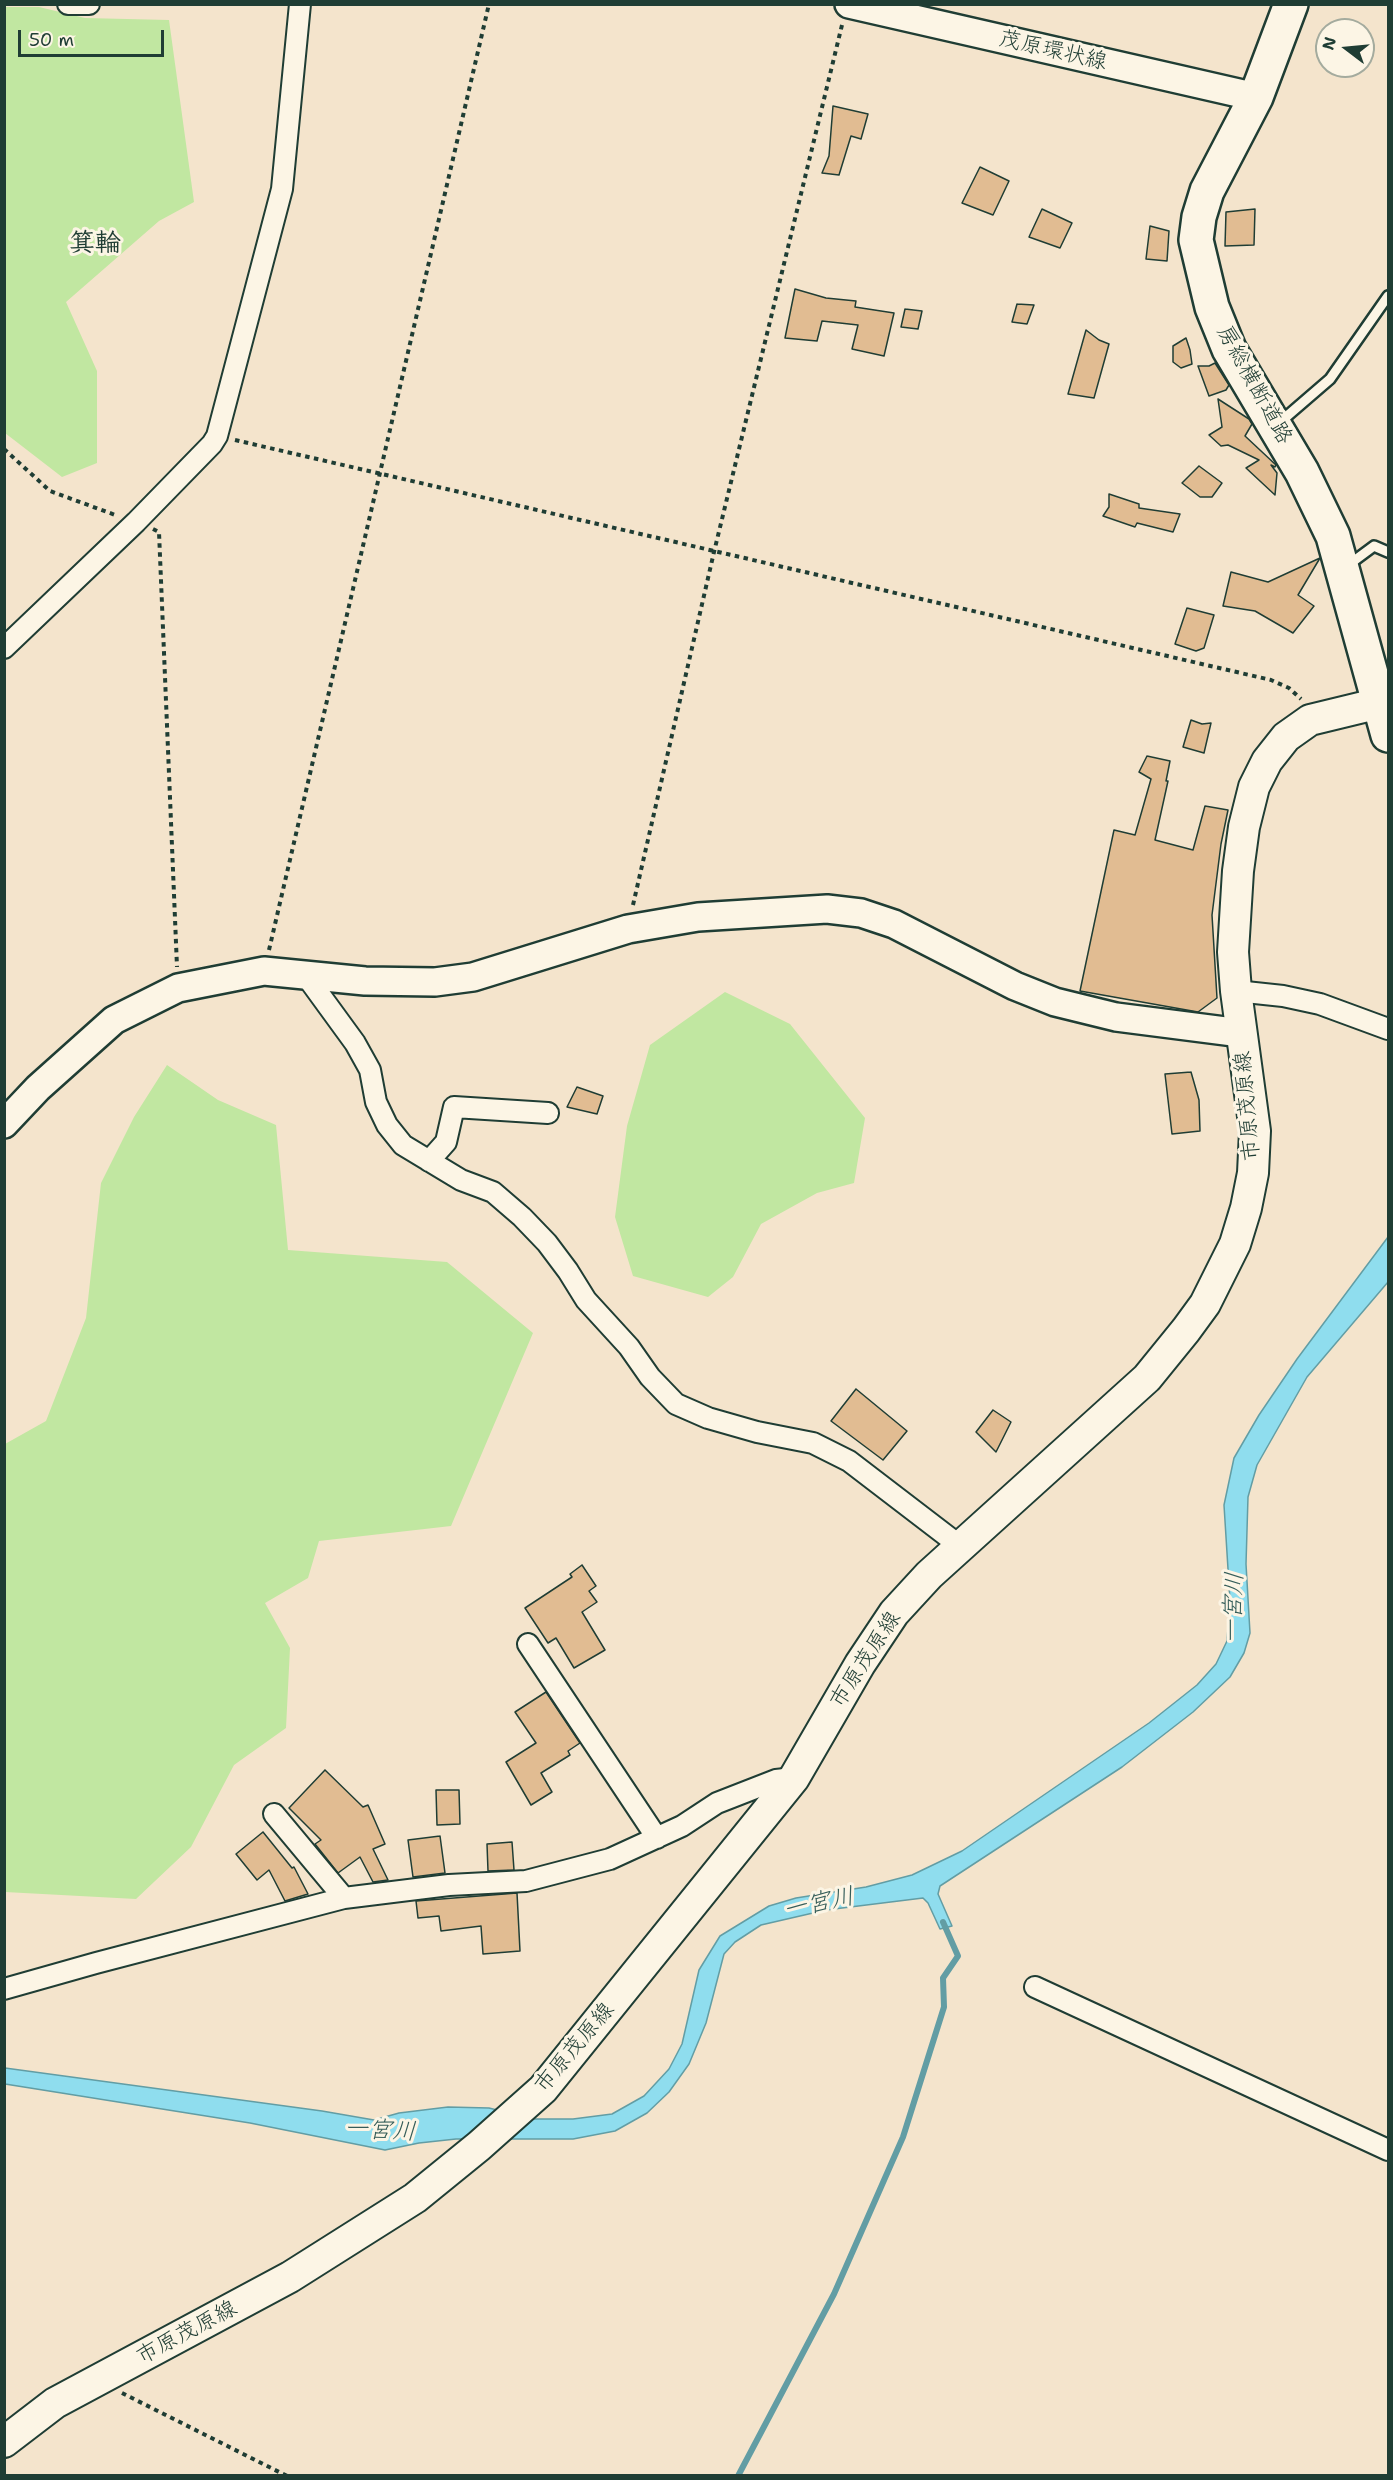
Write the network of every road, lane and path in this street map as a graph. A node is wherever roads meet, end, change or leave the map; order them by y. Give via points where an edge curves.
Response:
1 (68, 4) edge
2 (89, 4) edge
3 (300, 4) edge
4 (489, 4) edge
5 (1292, 4) edge
6 (880, 8) edge
7 (846, 10) edge
8 (1256, 97) junction
9 (1389, 296) edge
10 (1275, 426) junction
11 (217, 436) junction
12 (4, 449) edge
13 (380, 474) junction
14 (136, 522) junction
15 (714, 552) junction
16 (1389, 552) edge
17 (1343, 569) junction
18 (4, 648) edge
19 (1380, 703) junction
20 (1310, 720) junction
21 (1389, 735) edge
22 (628, 930) junction
23 (264, 971) junction
24 (304, 973) junction
25 (178, 988) junction
26 (1236, 991) junction
27 (1389, 1029) edge
28 (1241, 1033) junction
29 (548, 1113) dead end
30 (4, 1124) edge
31 (429, 1161) junction
32 (960, 1546) junction
33 (528, 1644) dead end
34 (794, 1778) junction
35 (274, 1814) dead end
36 (657, 1838) junction
37 (344, 1898) junction
38 (1035, 1987) dead end
39 (4, 1989) edge
40 (1389, 2150) edge
41 (97, 2381) junction
42 (4, 2442) edge
43 (287, 2475) edge

1 - 2 street
3 - 11 street via 282,189
4 - 13 path
5 - 8 highway, 房総横断道路
6 - 7 street, 茂原環状線
6 - 8 street, 茂原環状線
7 - 15 path
8 - 10 highway, 房総横断道路 via 1207,191 1196,240 1212,307 1225,338
9 - 10 lane via 1330,379
10 - 17 highway, 房総横断道路 via 1317,499
11 - 13 path
11 - 14 street
12 - 14 path via 50,491
13 - 15 path
13 - 23 path
14 - 18 street
14 - 25 path via 159,532
15 - 20 path via 1271,680 1289,688 1302,700
15 - 22 path
16 - 17 lane via 1374,546
17 - 19 highway, 房総横断道路
19 - 20 main road, 市原茂原線
19 - 21 highway, 房総横断道路
20 - 26 main road, 市原茂原線 via 1286,737 1267,760 1254,787 1238,871 1233,952
22 - 24 street via 473,977 435,982 377,981
22 - 28 street via 698,916 827,909 861,913 894,924 1015,986 1055,1002 1116,1017
23 - 24 street
23 - 25 street
24 - 31 street via 370,1070 376,1102 387,1125 403,1144
25 - 30 street via 114,1020
26 - 27 street via 1320,1004
26 - 28 main road, 市原茂原線
28 - 32 main road, 市原茂原線 via 1255,1131 1253,1173 1235,1244 1206,1304 1147,1378
29 - 31 street via 454,1107 446,1142
31 - 32 street via 461,1180 493,1192 522,1217 547,1242 586,1300 676,1404 708,1418 813,1443 840,1456
32 - 34 main road, 市原茂原線 via 894,1613
33 - 36 street
34 - 36 street via 776,1780 717,1803
34 - 41 main road, 市原茂原線 via 543,2089 479,2146 415,2198 290,2277
35 - 37 street
36 - 37 street via 610,1859 526,1881 449,1885
37 - 39 street
38 - 40 street
41 - 42 main road, 市原茂原線 via 55,2403
41 - 43 path

